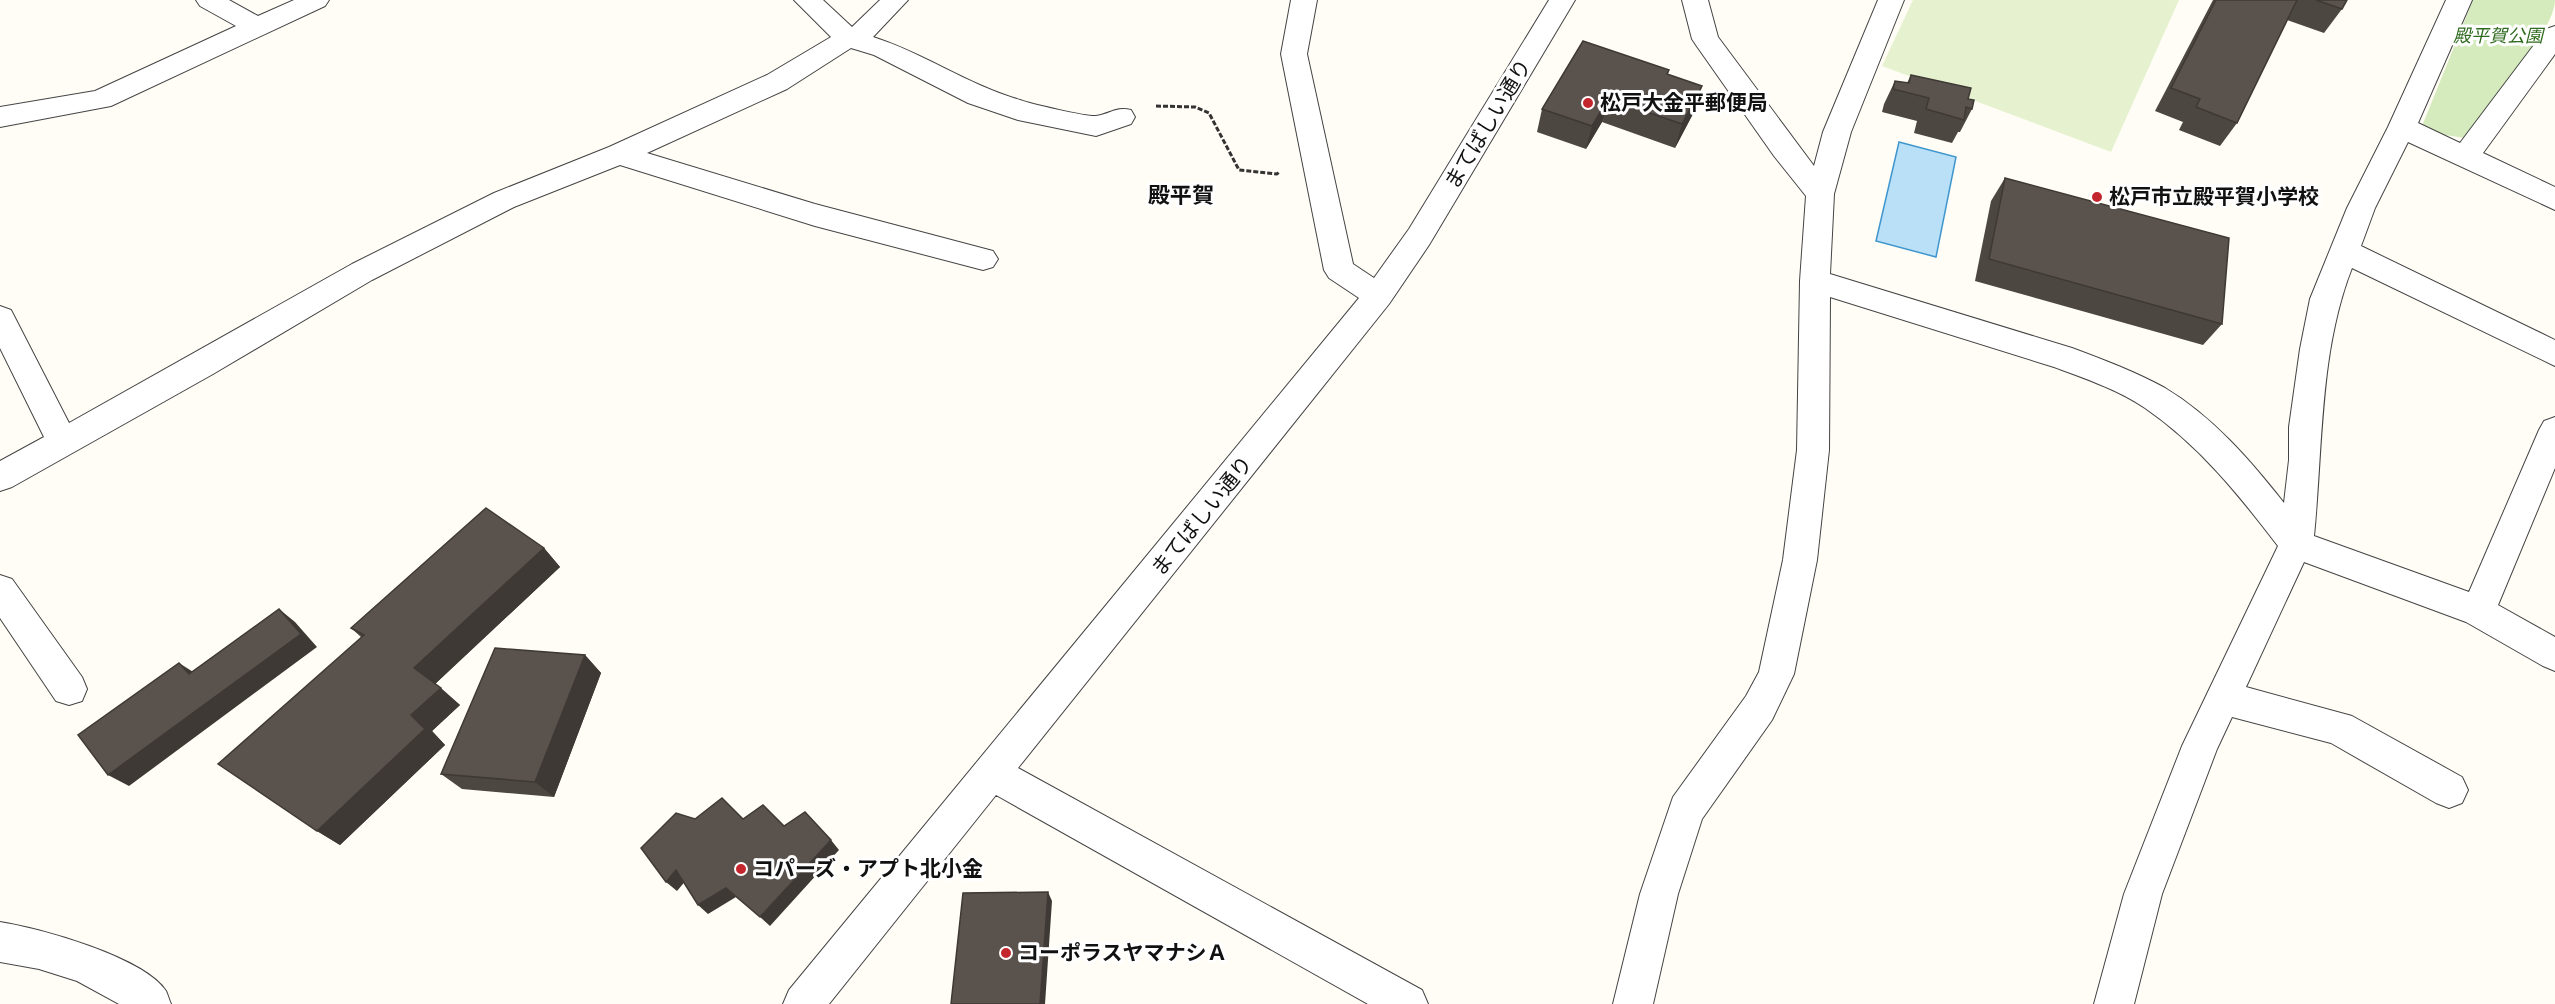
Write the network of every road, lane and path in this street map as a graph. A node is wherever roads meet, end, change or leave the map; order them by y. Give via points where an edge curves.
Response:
1 (209, 0) edge
2 (316, 0) edge
3 (807, 0) edge
4 (895, 0) edge
5 (1304, 0) edge
6 (1562, 0) edge
7 (1695, 0) edge
8 (1891, 0) edge
9 (2459, 0) edge
10 (256, 27) junction
11 (2555, 35) edge
12 (851, 39) junction
13 (0, 117) edge
14 (1121, 117) joint
15 (2402, 127) junction
16 (1312, 142) junction
17 (619, 154) junction
18 (2464, 158) junction
19 (1820, 194) junction
20 (2555, 199) edge
21 (2344, 251) junction
22 (982, 259) dead end
23 (1815, 281) junction
24 (1378, 296) junction
25 (0, 318) edge
26 (2555, 354) edge
27 (2555, 430) edge
28 (63, 442) junction
29 (0, 477) edge
30 (2296, 544) junction
31 (0, 590) edge
32 (2478, 611) junction
33 (2555, 655) edge
34 (69, 689) dead end
35 (2223, 698) junction
36 (993, 774) junction
37 (2449, 790) dead end
38 (13, 944) edge
39 (151, 1004) edge
40 (803, 1004) edge
41 (1408, 1004) edge
42 (1632, 1004) edge
43 (2114, 1004) edge

1 - 10 street
2 - 10 street
3 - 12 street
4 - 12 street
5 - 16 street via 1294,54
6 - 24 street, まてばしい通り via 1419,237
7 - 19 street via 1704,39
8 - 19 street via 1837,132
9 - 15 street
10 - 13 street via 101,99
11 - 18 street
12 - 14 street via 883,49 978,96 1018,110 1096,126
12 - 17 street via 777,82
14 - 16 path via 1154,106 1202,110 1209,114 1239,170 1277,174 1288,151
15 - 18 street
15 - 21 street
16 - 24 street via 1339,270
17 - 22 street via 815,216
17 - 28 street via 504,200 372,267
18 - 20 street
19 - 23 street
21 - 26 street
21 - 30 street via 2325,299 2315,349
23 - 30 street via 2061,357 2155,398 2211,443
23 - 42 street via 1813,450 1800,560 1776,674 1760,708 1686,810 1659,894
24 - 36 street, まてばしい通り
25 - 28 street
27 - 32 street
28 - 29 street
30 - 32 street
30 - 35 street
31 - 34 street
32 - 33 street
35 - 37 street via 2339,728
35 - 43 street via 2200,746 2143,894
36 - 40 street, まてばしい通り
36 - 41 street
38 - 39 street via 83,963

